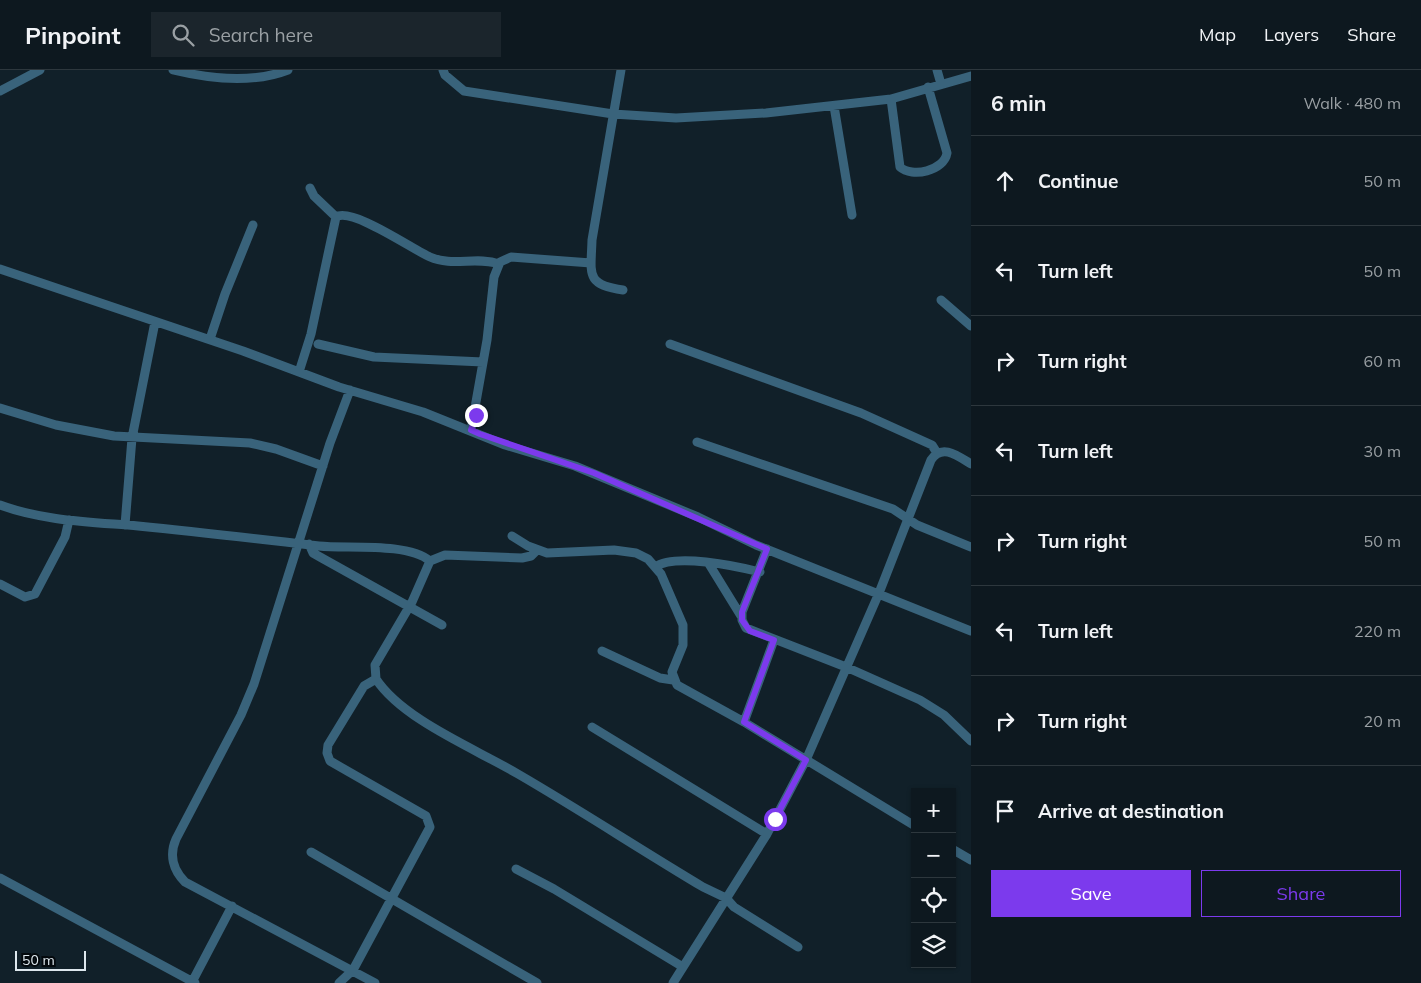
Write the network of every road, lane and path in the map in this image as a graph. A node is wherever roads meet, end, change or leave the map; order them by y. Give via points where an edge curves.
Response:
1 (40, 70) edge
2 (173, 70) edge
3 (288, 70) edge
4 (443, 70) edge
5 (621, 70) edge
6 (937, 70) edge
7 (971, 76) edge
8 (941, 84) junction
9 (928, 88) junction
10 (0, 92) edge
11 (891, 99) junction
12 (834, 106) junction
13 (613, 114) junction
14 (310, 188) dead end
15 (852, 215) dead end
16 (336, 217) junction
17 (253, 225) dead end
18 (591, 262) junction
19 (499, 264) junction
20 (0, 269) edge
21 (623, 290) dead end
22 (941, 300) dead end
23 (156, 322) junction
24 (971, 326) edge
25 (210, 339) junction
26 (318, 344) dead end
27 (670, 344) dead end
28 (483, 362) junction
29 (298, 372) junction
30 (350, 390) junction
31 (0, 408) edge
32 (471, 430) junction
33 (132, 438) junction
34 (697, 442) dead end
35 (937, 453) junction
36 (971, 464) edge
37 (323, 466) junction
38 (0, 504) edge
39 (908, 517) junction
40 (68, 520) junction
41 (125, 525) junction
42 (512, 536) dead end
43 (299, 542) junction
44 (309, 544) junction
45 (971, 547) edge
46 (767, 549) junction
47 (537, 550) junction
48 (430, 561) junction
49 (709, 564) junction
50 (655, 566) junction
51 (760, 572) junction
52 (0, 584) edge
53 (879, 593) junction
54 (409, 606) junction
55 (741, 616) junction
56 (442, 626) dead end
57 (971, 631) edge
58 (774, 640) junction
59 (602, 651) dead end
60 (846, 667) junction
61 (376, 680) junction
62 (673, 680) junction
63 (744, 722) junction
64 (592, 726) dead end
65 (971, 742) edge
66 (806, 760) junction
67 (911, 824) edge
68 (767, 834) junction
69 (956, 851) edge
70 (311, 852) dead end
71 (971, 860) edge
72 (516, 869) dead end
73 (0, 878) edge
74 (726, 898) junction
75 (392, 899) junction
76 (232, 906) junction
77 (798, 947) dead end
78 (683, 967) junction
79 (353, 970) junction
80 (193, 982) edge
81 (339, 983) edge
82 (375, 983) edge
83 (537, 983) edge
84 (673, 983) edge

1 - 10 street
2 - 3 street via 248,79
4 - 13 street via 445,76 464,90
5 - 13 street
6 - 8 street
7 - 8 street
8 - 9 street
9 - 11 street
9 - 11 street via 947,153 945,161 936,168 909,172 900,167
11 - 12 street
12 - 13 street via 676,118
12 - 15 street
13 - 18 street
14 - 16 street
16 - 19 street via 344,215 376,228 438,260 485,260
16 - 29 street via 311,334
17 - 25 street
18 - 19 street via 511,257
18 - 21 street via 593,278 598,284
19 - 28 street via 494,277
20 - 23 street
22 - 24 street
23 - 25 street
23 - 33 street
25 - 29 street
26 - 28 street via 374,357
27 - 35 street via 878,420 932,445
28 - 32 street
29 - 30 street
30 - 32 street
30 - 37 street
31 - 33 street via 78,430
32 - 46 street via 594,473
33 - 37 street via 250,443 276,448
33 - 41 street
34 - 39 street via 855,495
35 - 36 street via 948,451
35 - 39 street via 931,460
37 - 43 street
38 - 40 street
39 - 45 street via 928,531
39 - 53 street
40 - 41 street
40 - 52 street via 65,537 36,594 25,597
41 - 43 street
42 - 47 street
43 - 44 street
43 - 76 street via 254,684 173,849 174,864 181,878
44 - 48 street via 416,553
44 - 54 street via 320,558
46 - 51 street
46 - 53 street
47 - 48 street via 522,558 445,555
47 - 50 street via 558,554 629,551
48 - 54 street
49 - 50 street via 673,560
49 - 51 street
49 - 55 street
50 - 62 street via 683,625 683,645 672,669
51 - 55 street
53 - 57 street
53 - 60 street
54 - 56 street
54 - 61 street via 375,665
55 - 58 street via 746,628
58 - 60 street
58 - 63 street
59 - 62 street via 660,678
60 - 65 street via 928,704 954,722
60 - 66 street
61 - 74 street via 410,711 441,733 516,773
61 - 75 street via 364,686 328,745 327,753 330,761 426,816 429,821 429,831
62 - 63 street
63 - 66 street
64 - 68 street
66 - 67 street
66 - 68 street
68 - 74 street
69 - 71 street
70 - 75 street
72 - 78 street
73 - 80 street
74 - 77 street via 734,907
74 - 78 street
75 - 79 street
75 - 83 street
76 - 79 street
76 - 80 street
78 - 84 street
79 - 81 street
79 - 82 street

